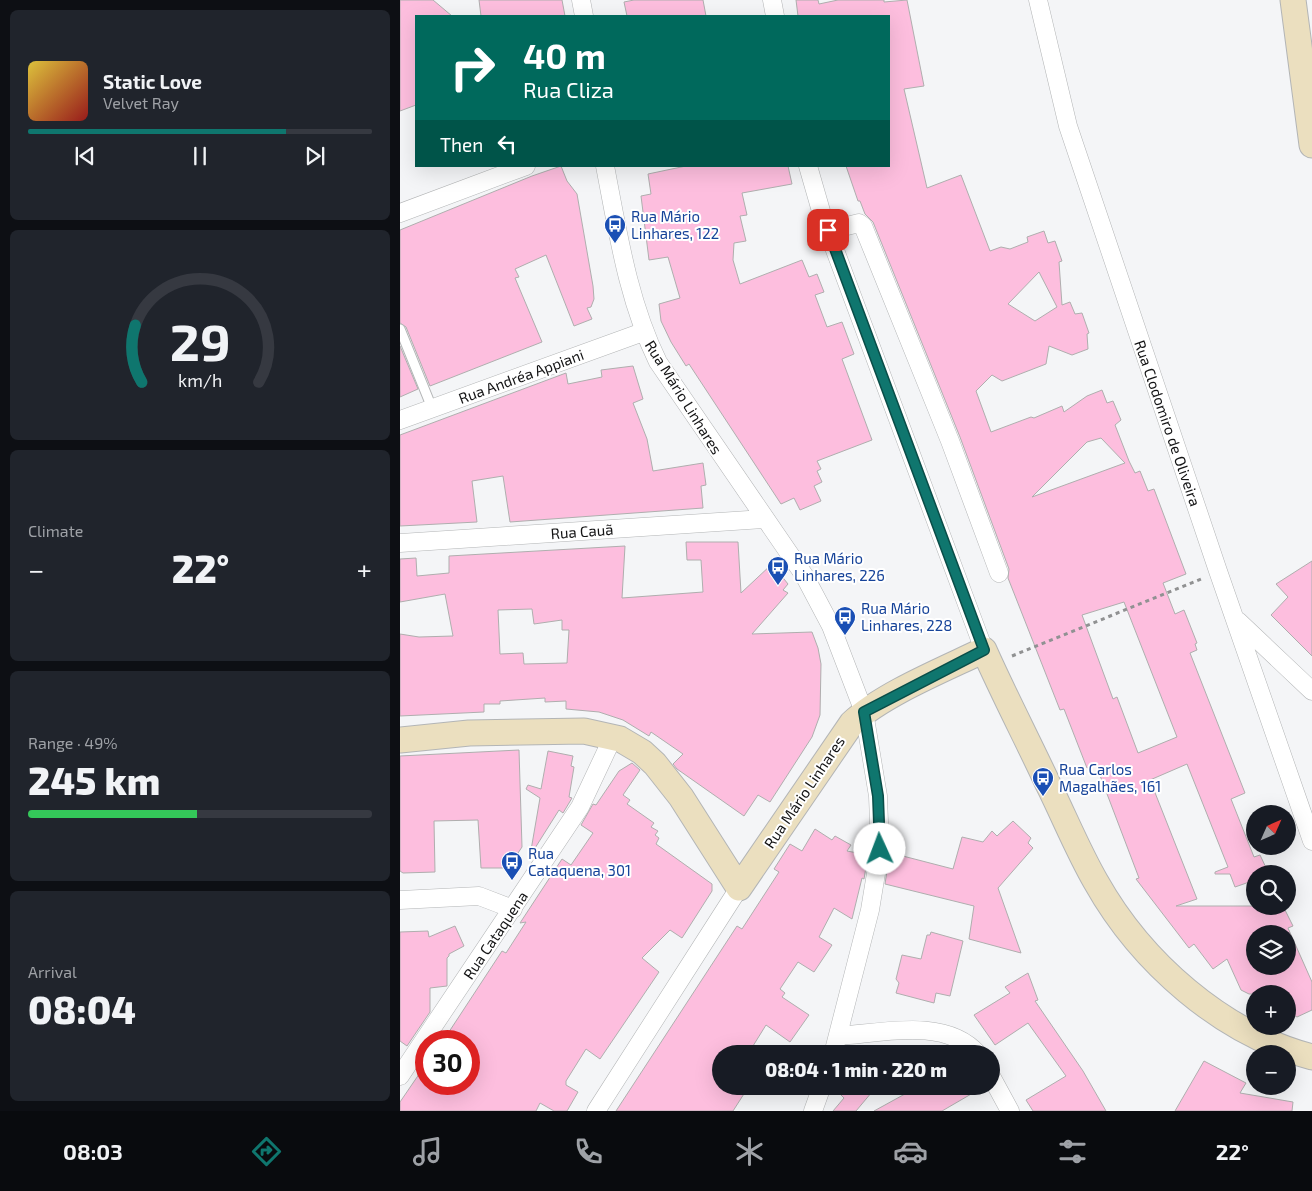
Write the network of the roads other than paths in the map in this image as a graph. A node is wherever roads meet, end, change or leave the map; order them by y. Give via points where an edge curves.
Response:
1 (581, 0) edge
2 (772, 0) edge
3 (1038, 0) edge
4 (1293, 0) edge
5 (584, 15) edge
6 (775, 15) edge
7 (1312, 145) edge
8 (523, 167) edge
9 (605, 167) edge
10 (808, 167) edge
11 (400, 213) edge
12 (828, 230) junction
13 (400, 329) edge
14 (643, 332) junction
15 (432, 408) junction
16 (400, 420) edge
17 (764, 519) junction
18 (400, 543) edge
19 (999, 572) dead end
20 (1236, 619) junction
21 (987, 658) junction
22 (1312, 691) edge
23 (864, 712) junction
24 (613, 737) junction
25 (400, 740) edge
26 (1309, 820) edge
27 (1312, 841) edge
28 (739, 888) junction
29 (400, 900) edge
30 (513, 909) junction
31 (839, 1036) junction
32 (836, 1045) edge
33 (968, 1045) edge
34 (1312, 1056) edge
35 (400, 1076) edge
36 (1000, 1093) edge
37 (819, 1095) edge
38 (596, 1111) edge
39 (814, 1111) edge
40 (1010, 1111) edge

1 - 5 street
2 - 6 street
3 - 20 street, Rua Clodomiro de Oliveira via 1068,126
4 - 7 street
8 - 11 street
9 - 14 street, Rua Mário Linhares
10 - 12 street
12 - 19 street via 859,223 863,226
12 - 21 street
13 - 15 lane
14 - 15 street, Rua Andréa Appiani
14 - 17 street, Rua Mário Linhares via 658,362
15 - 16 street, Rua Andréa Appiani
17 - 18 street, Rua Cauã
17 - 23 street, Rua Mário Linhares via 804,575 831,626
20 - 22 street
20 - 26 street, Rua Clodomiro de Oliveira
21 - 23 street
21 - 34 street via 1096,882 1124,925 1164,969 1205,1005 1254,1034
23 - 28 street, Rua Mário Linhares via 835,745
23 - 31 street via 878,796 880,849 870,910
24 - 25 street via 584,731 469,733
24 - 28 street via 642,752 655,764 681,797
24 - 30 street, Rua Cataquena via 580,807
26 - 27 street, Rua Clodomiro de Oliveira
28 - 38 street, Rua Mário Linhares
29 - 30 street via 479,896
30 - 35 street, Rua Cataquena
31 - 32 street
31 - 33 street via 926,1030 959,1037
36 - 40 street
37 - 39 street

